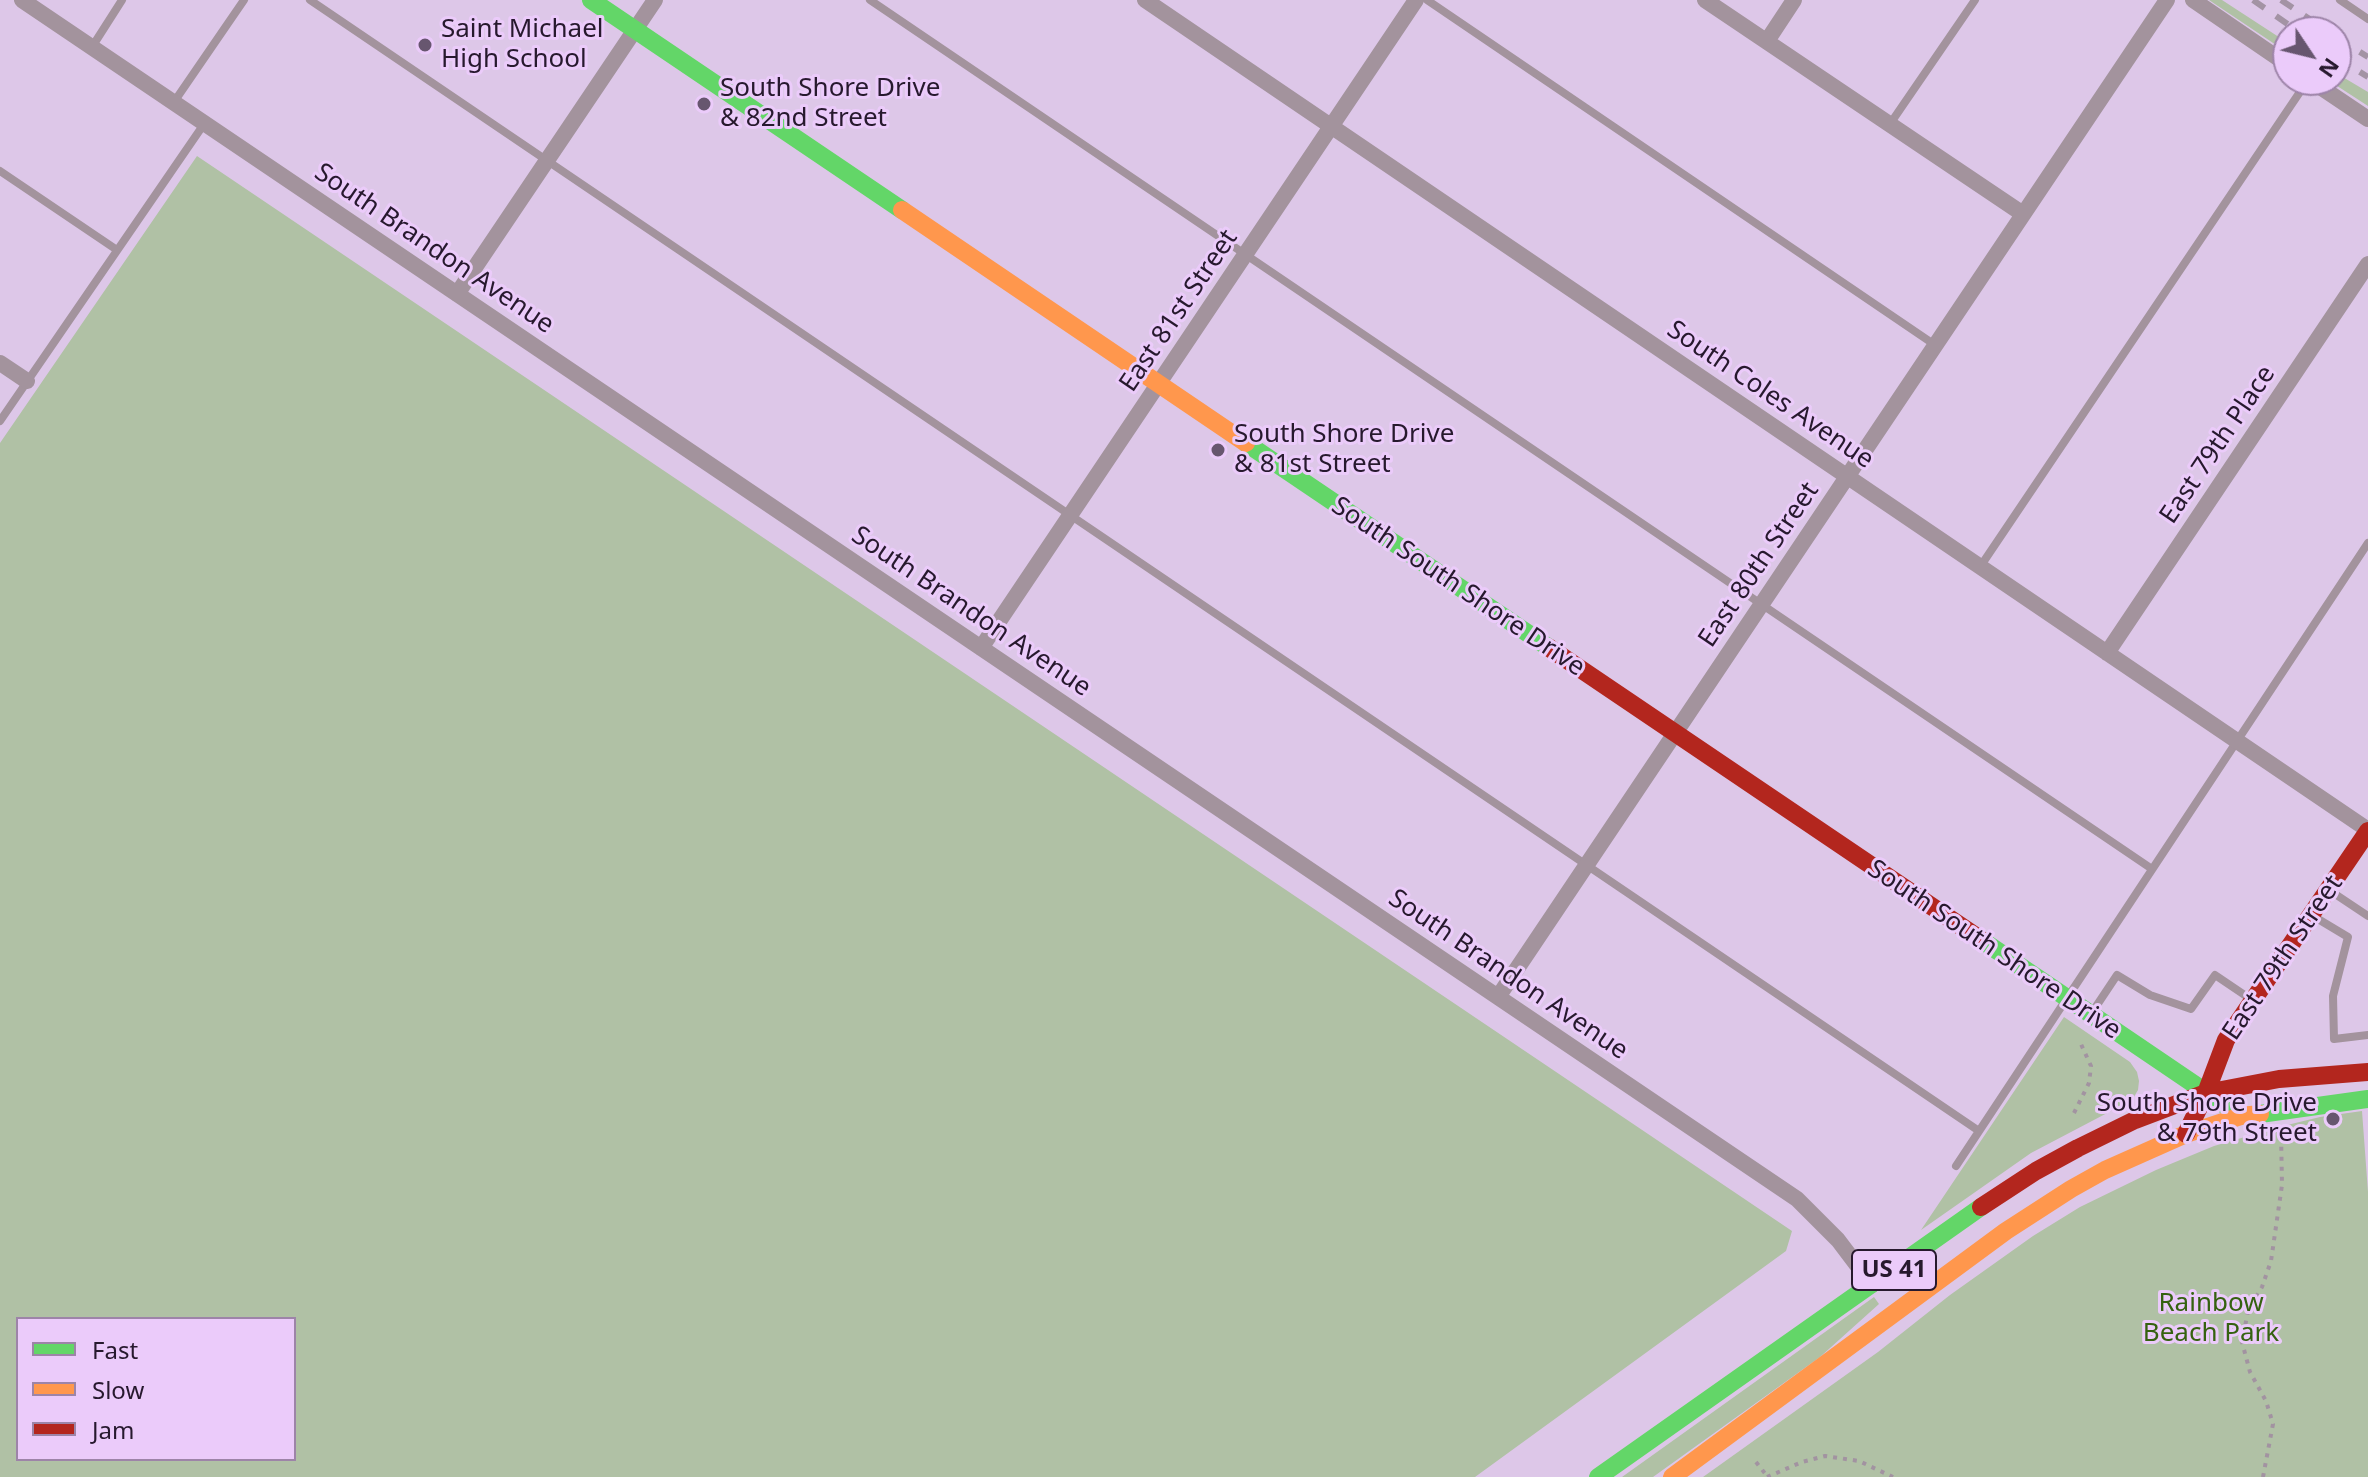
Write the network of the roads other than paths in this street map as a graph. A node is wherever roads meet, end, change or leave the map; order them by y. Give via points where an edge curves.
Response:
1 (22, 0) edge
2 (122, 0) edge
3 (244, 0) edge
4 (310, 0) edge
5 (591, 0) edge
6 (655, 0) edge
7 (870, 0) edge
8 (1145, 0) edge
9 (1416, 0) edge
10 (1427, 0) edge
11 (1705, 0) edge
12 (1794, 0) edge
13 (1975, 0) edge
14 (2167, 0) edge
15 (2193, 0) edge
16 (2347, 2) edge
17 (2368, 19) edge
18 (635, 30) junction
19 (1767, 41) junction
20 (92, 47) junction
21 (2272, 54) edge
22 (2298, 96) edge
23 (2333, 96) edge
24 (174, 102) junction
25 (2368, 119) edge
26 (205, 123) junction
27 (1890, 124) junction
28 (1331, 126) junction
29 (547, 161) junction
30 (0, 171) edge
31 (2023, 214) junction
32 (117, 250) junction
33 (1246, 254) junction
34 (2368, 264) edge
35 (457, 294) junction
36 (1935, 345) junction
37 (0, 363) edge
38 (27, 381) junction
39 (1158, 384) junction
40 (0, 421) edge
41 (1847, 476) junction
42 (1070, 515) junction
43 (2368, 543) edge
44 (1980, 567) junction
45 (1762, 603) junction
46 (981, 648) junction
47 (2107, 653) junction
48 (1674, 734) junction
49 (2237, 741) junction
50 (2368, 830) edge
51 (1586, 865) junction
52 (2152, 869) junction
53 (2328, 890) junction
54 (2311, 915) junction
55 (2368, 916) edge
56 (1498, 997) junction
57 (2066, 999) junction
58 (2253, 1001) junction
59 (2090, 1015) junction
60 (2368, 1035) edge
61 (2368, 1072) edge
62 (2206, 1093) junction
63 (2368, 1099) edge
64 (2241, 1116) junction
65 (1979, 1131) junction
66 (2186, 1134) junction
67 (1956, 1166) dead end
68 (1872, 1285) junction
69 (1598, 1477) edge
70 (1672, 1477) edge

1 - 20 street, South Brandon Avenue
2 - 20 lane
3 - 24 lane
4 - 29 lane
5 - 18 main road, South South Shore Drive
6 - 18 street
7 - 33 lane
8 - 28 street, South Coles Avenue
9 - 28 street, East 81st Street
10 - 36 lane
11 - 19 street
12 - 19 street
13 - 27 lane
14 - 31 street, East 80th Street
15 - 21 street
16 - 17 lane
18 - 29 street
18 - 39 main road, South South Shore Drive
19 - 27 street
20 - 24 street, South Brandon Avenue
22 - 44 lane
23 - 25 street
24 - 26 street, South Brandon Avenue
26 - 32 lane
26 - 35 street, South Brandon Avenue
27 - 31 street
28 - 33 street, East 81st Street
28 - 41 street, South Coles Avenue
29 - 35 street
29 - 42 lane
30 - 32 lane
31 - 36 street, East 80th Street
32 - 38 lane
33 - 39 street, East 81st Street
33 - 45 lane
34 - 47 street, East 79th Place
35 - 46 street, South Brandon Avenue
36 - 41 street, East 80th Street
37 - 38 street
38 - 40 lane
39 - 42 street, East 81st Street
39 - 48 main road, South South Shore Drive
41 - 44 street, South Coles Avenue
41 - 45 street, East 80th Street
42 - 46 street, East 81st Street
42 - 51 lane
43 - 49 lane
44 - 47 street, South Coles Avenue
45 - 48 street, East 80th Street
45 - 52 lane
46 - 56 street, South Brandon Avenue
47 - 49 street, South Coles Avenue
48 - 51 street, East 80th Street
48 - 57 main road, South South Shore Drive
49 - 50 street, South Coles Avenue
49 - 52 lane
50 - 53 main road, East 79th Street
51 - 56 street, East 80th Street
51 - 65 lane
52 - 57 lane
53 - 54 main road, East 79th Street
53 - 55 lane
54 - 58 main road, East 79th Street
54 - 60 lane via 2348,937 2333,996 2334,1039
56 - 68 street, South Brandon Avenue via 1797,1199
57 - 59 main road, South South Shore Drive
57 - 65 lane
58 - 59 lane via 2215,975 2191,1009 2150,995 2117,975
58 - 62 main road, East 79th Street via 2226,1040
59 - 62 main road, South South Shore Drive
61 - 62 main road, US 41 via 2279,1079
62 - 64 main road, South South Shore Drive
62 - 66 main road, East 79th Street
62 - 68 main road, US 41 via 2127,1124 2036,1171
63 - 64 main road, US 41
64 - 66 main road, US 41
65 - 67 lane
66 - 70 main road, US 41 via 2105,1170 2006,1231
68 - 69 main road, US 41

